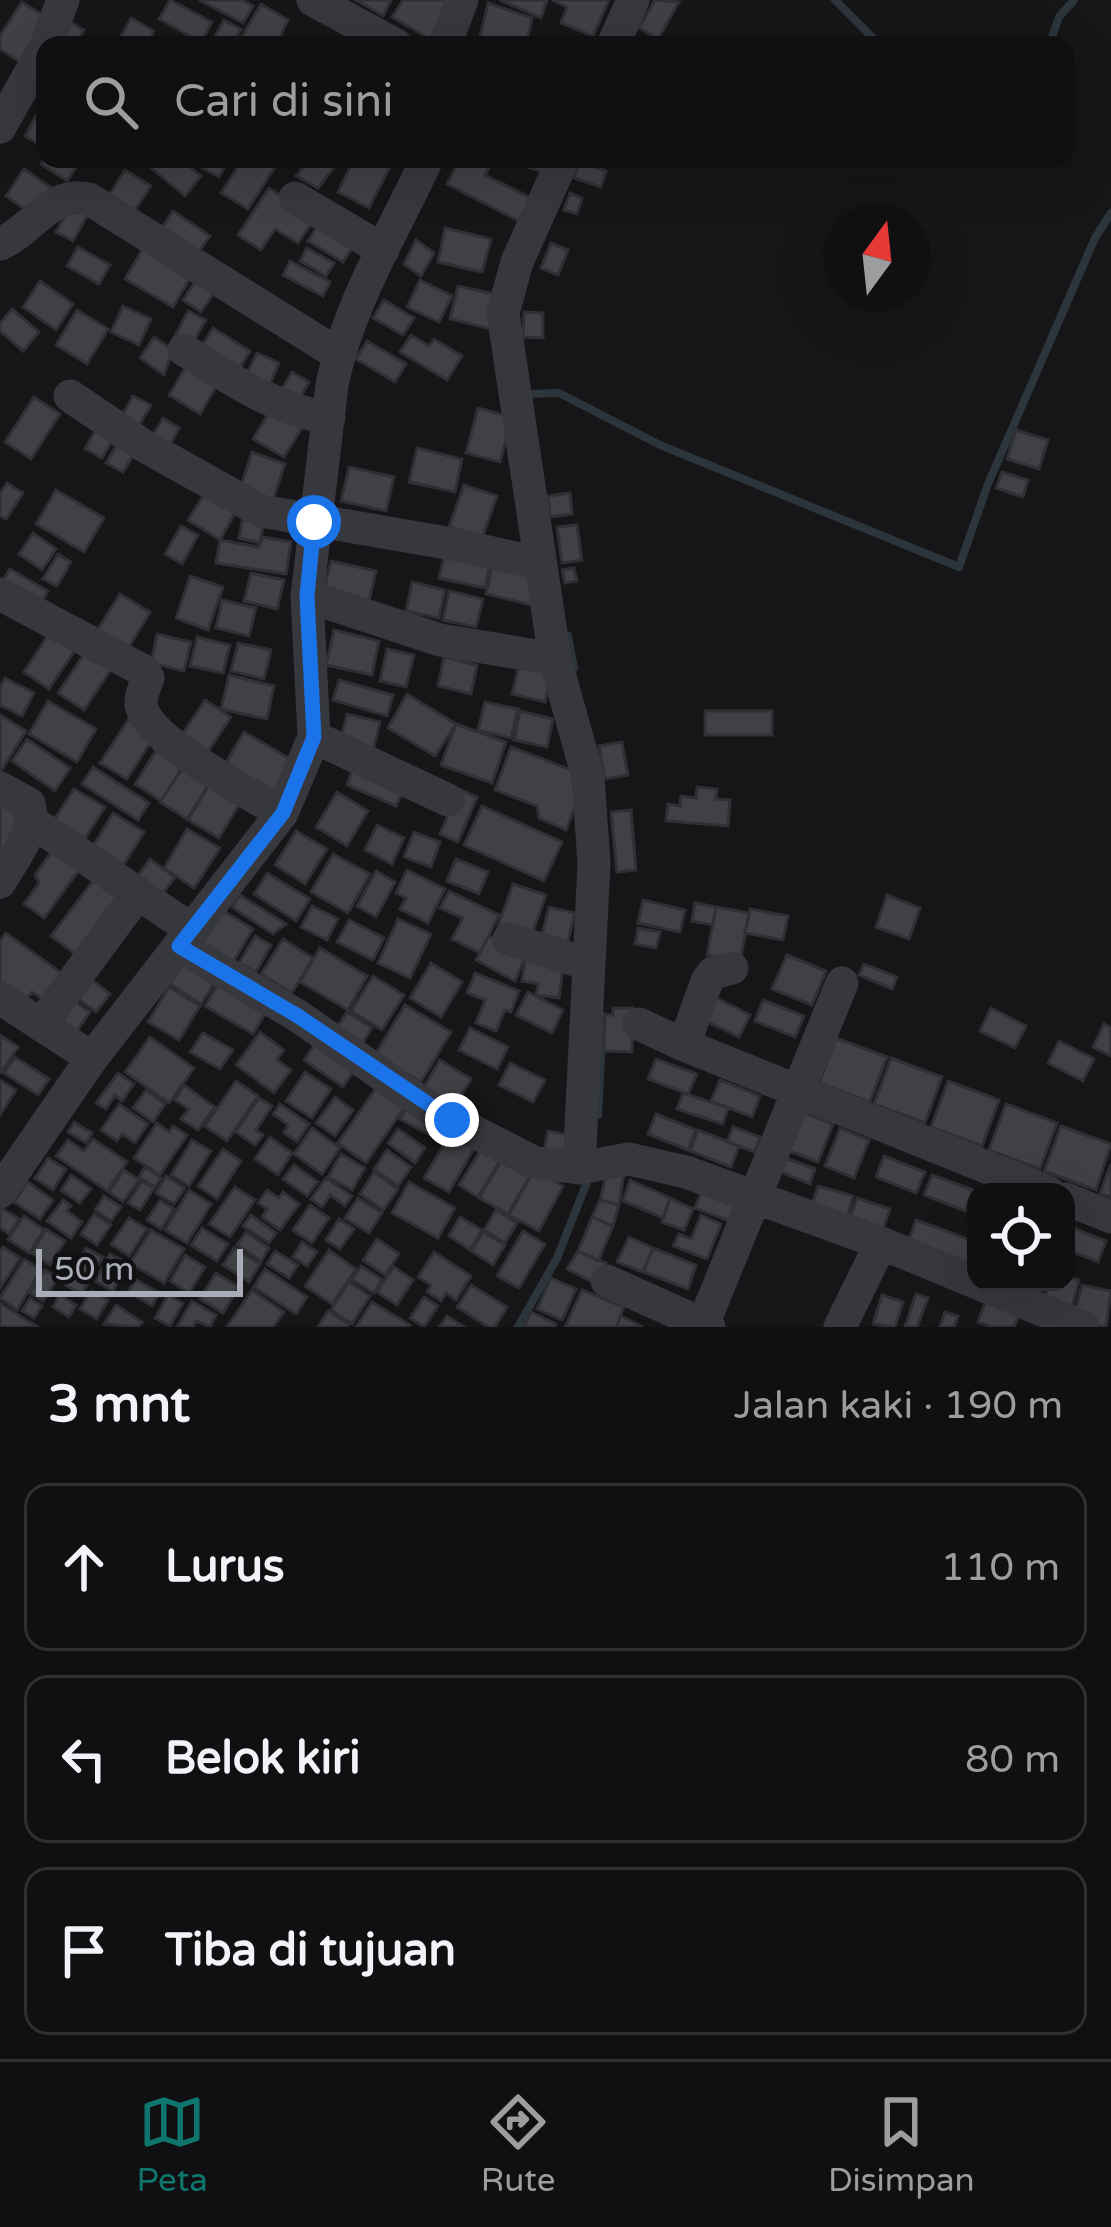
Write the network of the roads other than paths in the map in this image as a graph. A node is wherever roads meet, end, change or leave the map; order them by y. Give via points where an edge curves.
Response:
1 (63, 0) edge
2 (313, 0) edge
3 (462, 0) edge
4 (633, 0) edge
5 (50, 36) edge
6 (379, 36) edge
7 (448, 36) edge
8 (617, 36) edge
9 (36, 64) edge
10 (0, 127) edge
11 (423, 168) edge
12 (558, 168) edge
13 (295, 198) dead end
14 (0, 244) edge
15 (383, 250) junction
16 (184, 350) dead end
17 (338, 354) junction
18 (70, 396) dead end
19 (328, 418) junction
20 (314, 522) junction
21 (541, 564) junction
22 (0, 593) edge
23 (307, 596) junction
24 (555, 659) junction
25 (314, 737) junction
26 (0, 788) edge
27 (448, 800) dead end
28 (283, 813) junction
29 (32, 821) junction
30 (0, 882) edge
31 (137, 893) junction
32 (186, 938) junction
33 (509, 939) dead end
34 (588, 964) junction
35 (732, 968) dead end
36 (842, 983) dead end
37 (0, 998) edge
38 (41, 1024) junction
39 (640, 1024) dead end
40 (684, 1045) junction
41 (92, 1058) junction
42 (798, 1091) junction
43 (591, 1166) junction
44 (1026, 1183) edge
45 (0, 1192) edge
46 (757, 1197) junction
47 (1075, 1203) edge
48 (1111, 1217) edge
49 (881, 1243) junction
50 (607, 1281) dead end
51 (705, 1326) edge
52 (841, 1327) edge
53 (1083, 1327) edge

1 - 5 street
2 - 6 street
3 - 7 street
4 - 8 street
9 - 10 street
11 - 15 street
12 - 21 street via 503,313
13 - 15 street
14 - 17 street via 60,199 89,199
15 - 17 street
16 - 19 street via 267,400
17 - 19 street
18 - 20 street via 222,491 261,511
19 - 20 street
20 - 21 street
20 - 23 street
21 - 24 street
22 - 28 street via 144,671 140,698 148,721
23 - 24 street via 440,640
23 - 25 street
24 - 34 street via 588,777 594,863
25 - 27 street
25 - 28 street
26 - 29 street via 29,805
28 - 32 street
29 - 30 street
29 - 31 street
31 - 32 street
31 - 38 street
32 - 41 street
32 - 43 street via 434,1111 533,1162
33 - 34 street
34 - 43 street
35 - 40 street via 707,981
36 - 42 street
37 - 38 street
38 - 41 street
39 - 40 street
40 - 42 street
41 - 45 street
42 - 44 street
42 - 46 street
43 - 46 street via 629,1159
46 - 49 street
46 - 51 street
47 - 48 street
49 - 52 street
49 - 53 street
50 - 51 street

